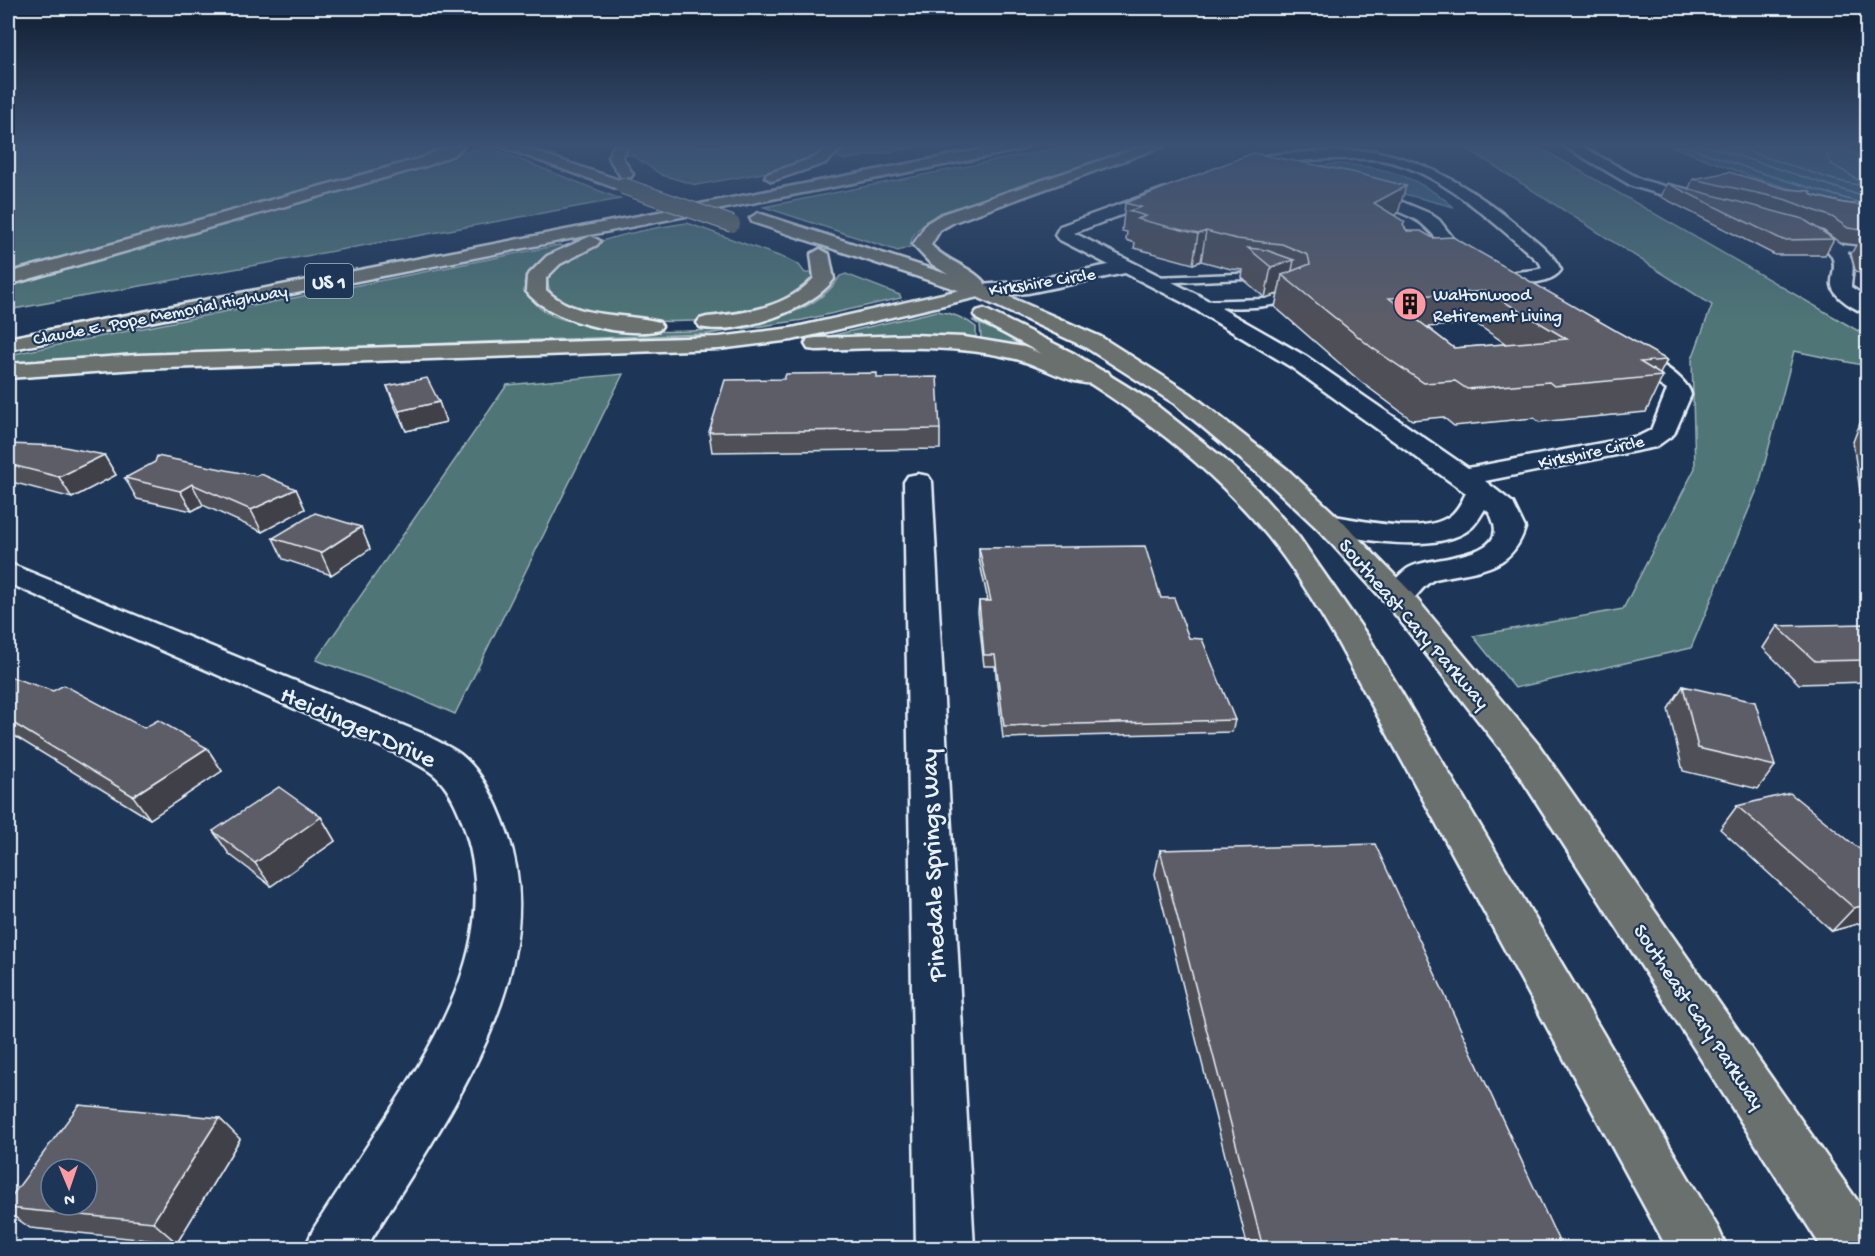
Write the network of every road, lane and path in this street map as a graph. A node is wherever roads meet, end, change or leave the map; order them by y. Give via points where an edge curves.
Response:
1 (272, 205) edge
2 (634, 205) edge
3 (684, 205) edge
4 (718, 205) edge
5 (720, 205) edge
6 (987, 205) edge
7 (1142, 205) edge
8 (1387, 205) edge
9 (1479, 205) edge
10 (1715, 205) edge
11 (1724, 207) edge
12 (1123, 209) junction
13 (1146, 211) edge
14 (651, 218) junction
15 (1768, 219) edge
16 (453, 239) dead end
17 (1833, 246) junction
18 (1868, 251) edge
19 (1459, 252) junction
20 (1438, 253) edge
21 (820, 254) junction
22 (1108, 257) junction
23 (1127, 267) junction
24 (1276, 277) edge
25 (8, 279) edge
26 (1510, 279) junction
27 (1154, 280) junction
28 (1292, 284) edge
29 (980, 291) junction
30 (950, 299) junction
31 (1198, 304) junction
32 (1550, 306) edge
33 (1868, 308) edge
34 (1607, 342) edge
35 (719, 343) junction
36 (8, 344) edge
37 (8, 371) edge
38 (1100, 377) junction
39 (918, 482) dead end
40 (1472, 484) junction
41 (1329, 524) junction
42 (8, 572) edge
43 (1398, 597) junction
44 (334, 1248) edge
45 (945, 1248) edge
46 (1698, 1248) edge
47 (1855, 1248) edge

1 - 25 main road
2 - 16 main road
3 - 21 main road, Southeast Cary Parkway, bridge
4 - 29 main road, Southeast Cary Parkway
5 - 14 main road, Claude E. Pope Memorial Highway / US 1
6 - 29 main road via 933,227 922,245 937,262 974,281
7 - 12 street, Kirkshire Circle
8 - 19 street via 1411,211 1433,224
9 - 26 street via 1552,265 1547,275
10 - 11 street
12 - 13 lane
12 - 22 street, Kirkshire Circle via 1066,230 1064,235
14 - 21 main road via 554,258 537,278 535,288 540,300 570,314 608,324 686,325 733,320 798,301 817,288 824,279
14 - 36 main road, Claude E. Pope Memorial Highway / US 1
15 - 17 street via 1802,228
17 - 18 lane
17 - 33 street via 1843,261 1842,289
19 - 20 street
19 - 26 street
21 - 30 main road, Southeast Cary Parkway
22 - 23 street, Kirkshire Circle
22 - 29 street, Kirkshire Circle via 1004,280
23 - 27 street, Kirkshire Circle
23 - 29 street, Kirkshire Circle via 1028,287
24 - 27 lane
26 - 32 street
27 - 31 street, Kirkshire Circle
28 - 31 lane via 1297,294 1288,299
29 - 30 main road
29 - 41 main road, Southeast Cary Parkway via 1093,342 1154,379 1228,434
30 - 35 main road via 792,334
30 - 38 main road, Southeast Cary Parkway via 1040,342
31 - 40 street, Kirkshire Circle via 1308,368
34 - 40 street, Kirkshire Circle via 1679,389 1661,434 1647,442
35 - 37 main road via 137,362
35 - 38 main road via 747,347 901,341 964,343 1024,354 1062,370
38 - 46 main road, Southeast Cary Parkway via 1212,463 1276,528 1308,569 1354,641
39 - 45 street, Pinedale Springs Way
40 - 41 street via 1462,522 1445,530 1417,533
40 - 43 street, Kirkshire Circle via 1503,509 1510,528 1505,544 1491,557 1425,572
41 - 43 main road, Southeast Cary Parkway
42 - 44 street, Heidinger Drive via 411,744 448,765 468,790 491,846 498,891 494,947 479,998 448,1067
43 - 47 main road, Southeast Cary Parkway via 1525,754

